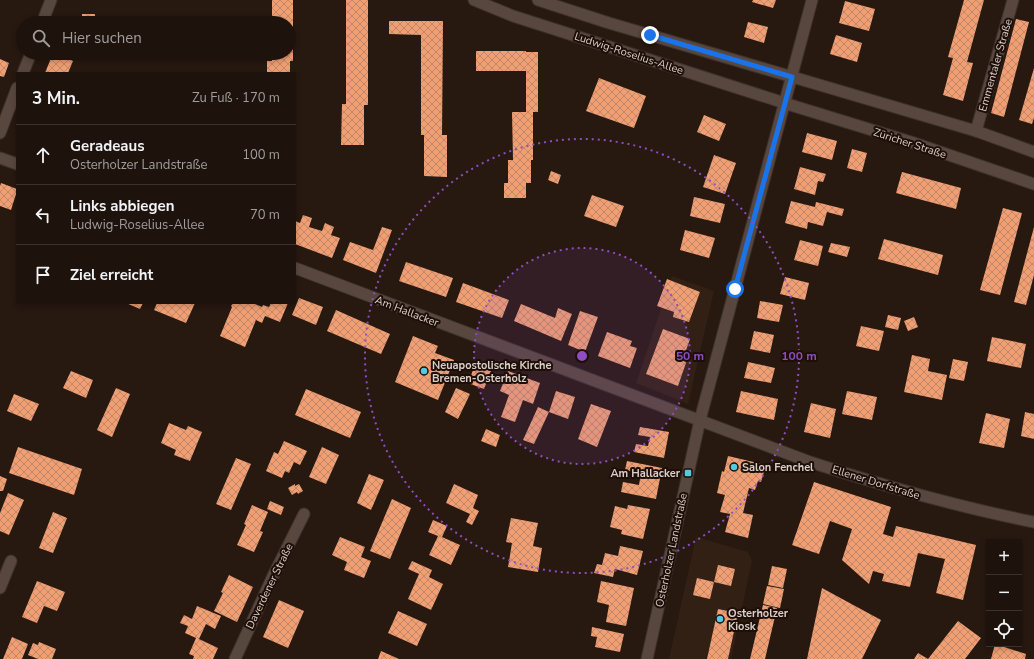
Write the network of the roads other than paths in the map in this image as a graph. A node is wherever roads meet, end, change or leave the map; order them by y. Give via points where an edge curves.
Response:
1 (51, 0) edge
2 (474, 0) edge
3 (538, 0) edge
4 (812, 0) edge
5 (1014, 0) edge
6 (45, 16) edge
7 (28, 60) edge
8 (23, 72) edge
9 (792, 77) junction
10 (16, 91) edge
11 (785, 103) junction
12 (976, 131) junction
13 (0, 132) edge
14 (1034, 152) edge
15 (0, 158) edge
16 (16, 164) edge
17 (1034, 184) edge
18 (296, 268) edge
19 (700, 420) junction
20 (304, 514) dead end
21 (1034, 522) edge
22 (11, 562) dead end
23 (0, 588) edge
24 (235, 659) edge
25 (647, 659) edge

1 - 6 main road
2 - 11 main road, Ludwig-Roselius-Allee via 521,18
3 - 9 main road, Ludwig-Roselius-Allee via 609,24
4 - 9 main road, Osterholzer Landstraße
5 - 12 main road, Emmentaler Straße
7 - 8 main road
9 - 11 main road, Osterholzer Landstraße
9 - 12 main road
10 - 13 main road
11 - 17 main road, Züricher Straße
11 - 19 main road, Osterholzer Landstraße
12 - 14 main road
15 - 16 main road
18 - 19 main road, Am Hallacker
19 - 21 main road, Ellener Dorfstraße via 810,462 867,480 947,503
19 - 25 main road, Osterholzer Landstraße
20 - 24 main road, Daverdener Straße
22 - 23 main road

